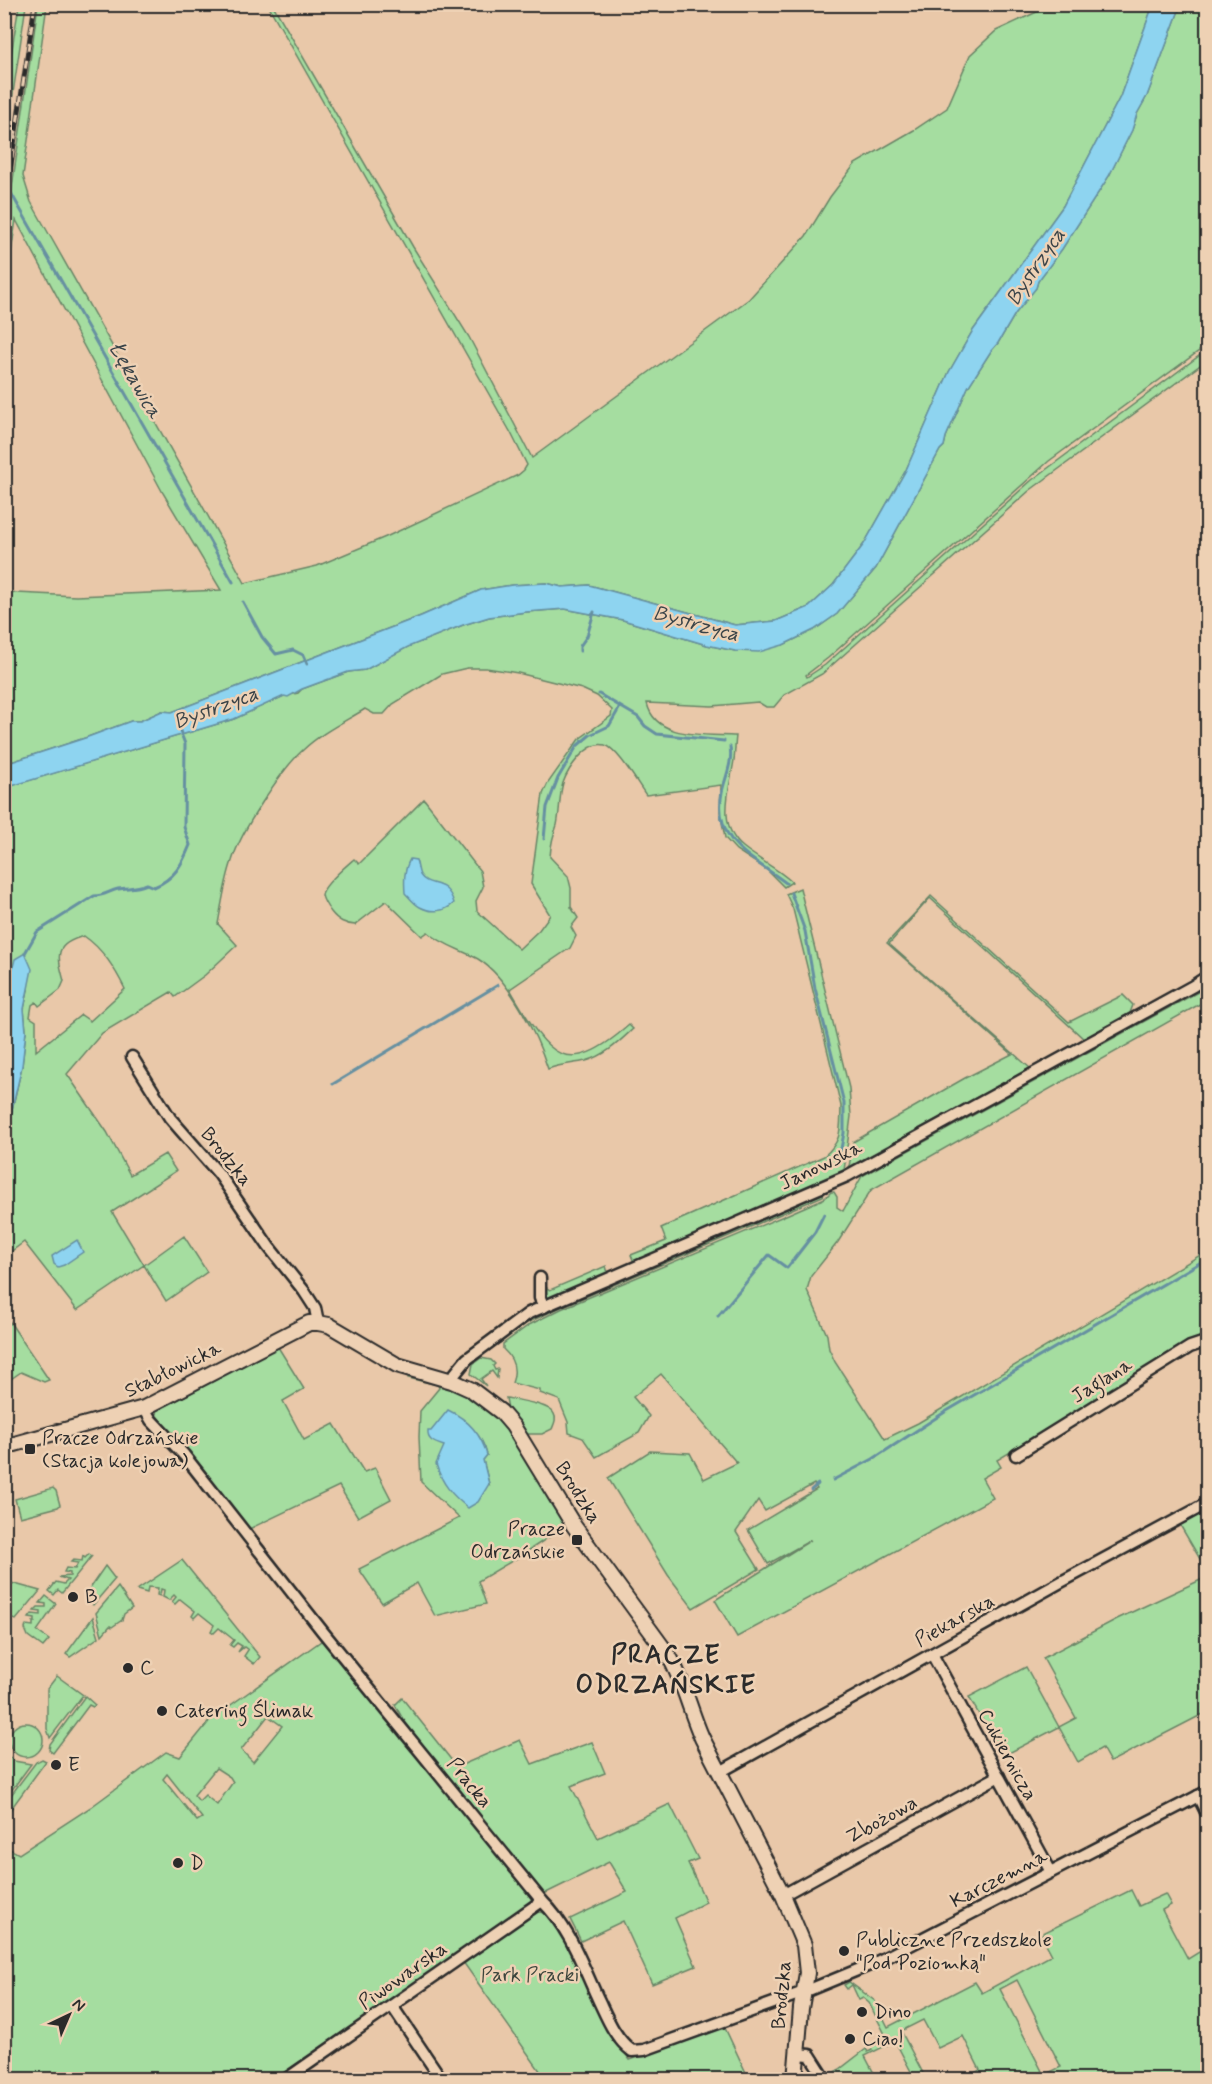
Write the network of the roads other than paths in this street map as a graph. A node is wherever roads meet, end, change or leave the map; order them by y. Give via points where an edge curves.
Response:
1 (1208, 976) edge
2 (132, 1058) dead end
3 (540, 1278) dead end
4 (544, 1307) junction
5 (318, 1323) junction
6 (1208, 1341) edge
7 (452, 1382) junction
8 (144, 1408) junction
9 (4, 1447) edge
10 (1016, 1455) dead end
11 (1208, 1503) edge
12 (932, 1654) junction
13 (720, 1772) junction
14 (999, 1776) junction
15 (1203, 1793) edge
16 (1208, 1816) edge
17 (1051, 1872) junction
18 (783, 1895) junction
19 (542, 1901) junction
20 (804, 1992) junction
21 (392, 2006) junction
22 (797, 2054) junction
23 (286, 2079) edge
24 (442, 2079) edge
25 (795, 2079) edge
26 (826, 2079) edge

1 - 4 street, Janowska via 847,1176
2 - 5 street, Brodzka via 170,1118 219,1174 305,1293 315,1308
3 - 4 street
4 - 7 street, Janowska via 529,1313 467,1359
5 - 7 street, Brodzka via 329,1325 397,1365
5 - 8 street, Stabłowicka via 298,1328
6 - 10 street, Jaglana via 1190,1347
7 - 13 street, Brodzka via 488,1401 513,1426 574,1526 669,1656 680,1675 693,1719
8 - 9 street, Stabłowicka
8 - 19 street, Pracka
11 - 12 street, Piekarska
12 - 13 street, Piekarska
12 - 14 street, Cukiernicza
13 - 18 street, Brodzka
14 - 17 street, Cukiernicza
14 - 18 street, Zbożowa
15 - 16 street
15 - 17 street, Karczemna
17 - 20 street, Karczemna via 877,1962
18 - 20 street, Brodzka via 804,1945
19 - 20 street, Pracka via 562,1925 614,2033 632,2051
19 - 21 street, Piwowarska
20 - 22 street, Brodzka
21 - 23 street, Piwowarska
21 - 24 street
22 - 25 street, Brodzka
22 - 26 street via 810,2055

